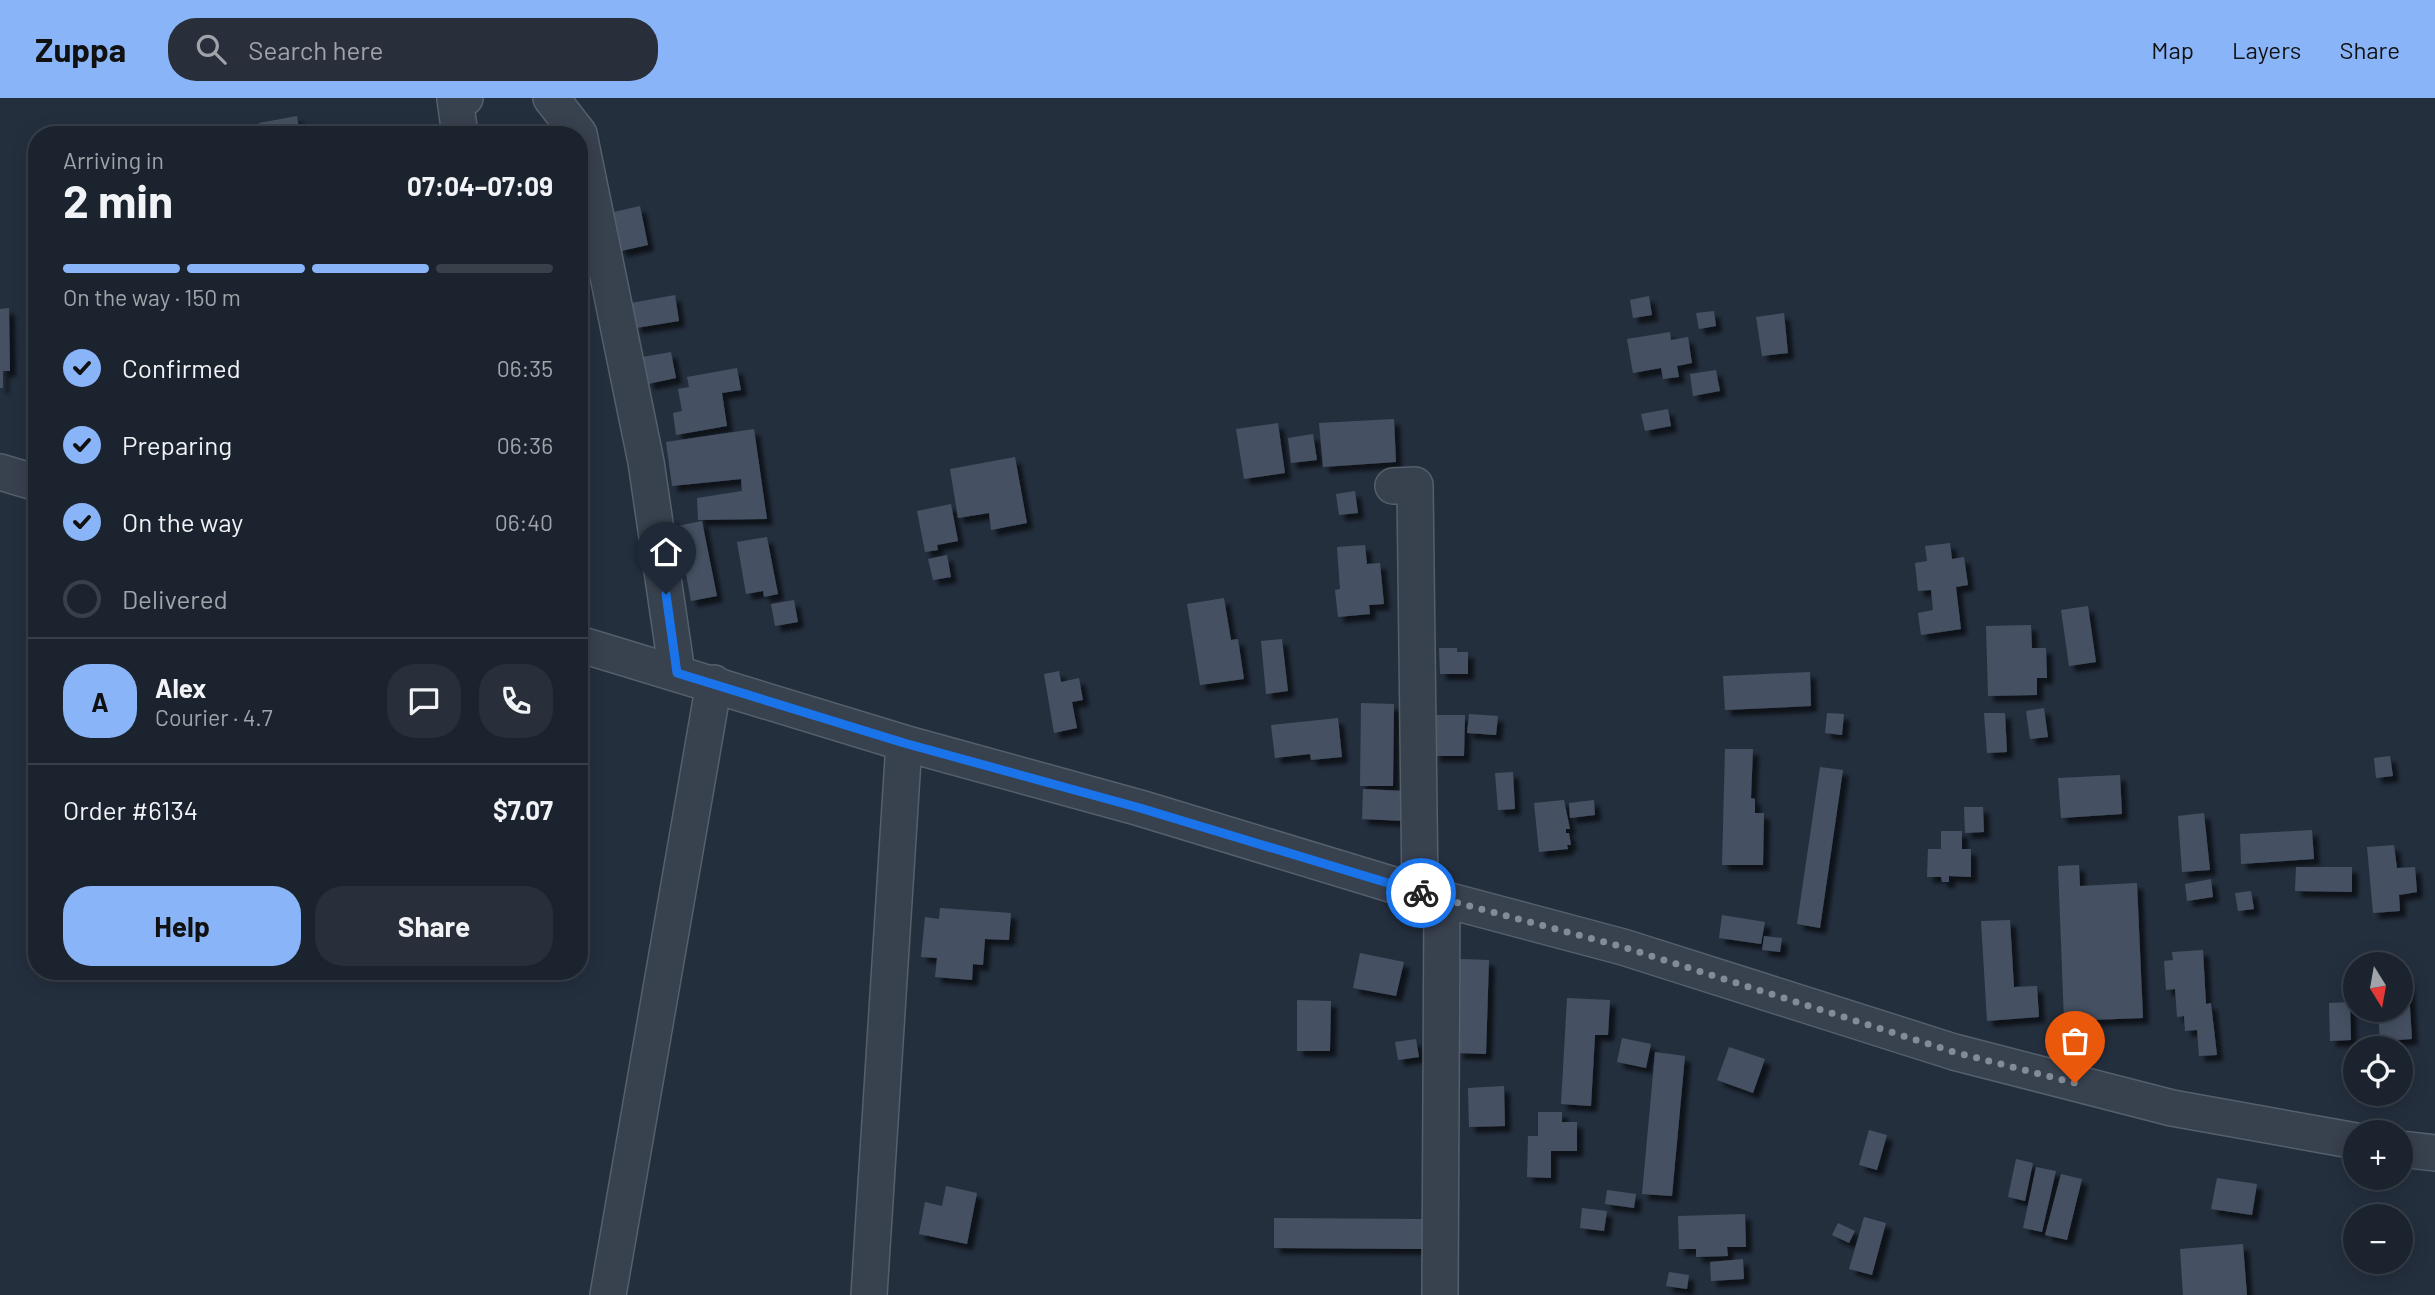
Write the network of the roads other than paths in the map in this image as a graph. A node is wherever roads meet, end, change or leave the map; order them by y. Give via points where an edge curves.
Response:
1 (465, 98) edge
2 (551, 98) edge
3 (459, 126) edge
4 (573, 126) edge
5 (588, 178) edge
6 (0, 472) edge
7 (28, 480) edge
8 (1393, 486) dead end
9 (588, 647) edge
10 (677, 673) junction
11 (714, 683) junction
12 (904, 743) junction
13 (1431, 895) junction
14 (2343, 1139) edge
15 (2413, 1150) edge
16 (2435, 1153) edge
17 (608, 1295) edge
18 (869, 1295) edge
19 (1440, 1295) edge

1 - 3 street via 455,99
2 - 4 street
5 - 10 street via 646,462
6 - 7 street
8 - 13 street via 1415,485
9 - 10 street
10 - 11 street
11 - 12 street
11 - 17 street
12 - 13 street
12 - 18 street
13 - 14 street via 1623,947 1954,1052 2172,1108
13 - 19 street
15 - 16 street

